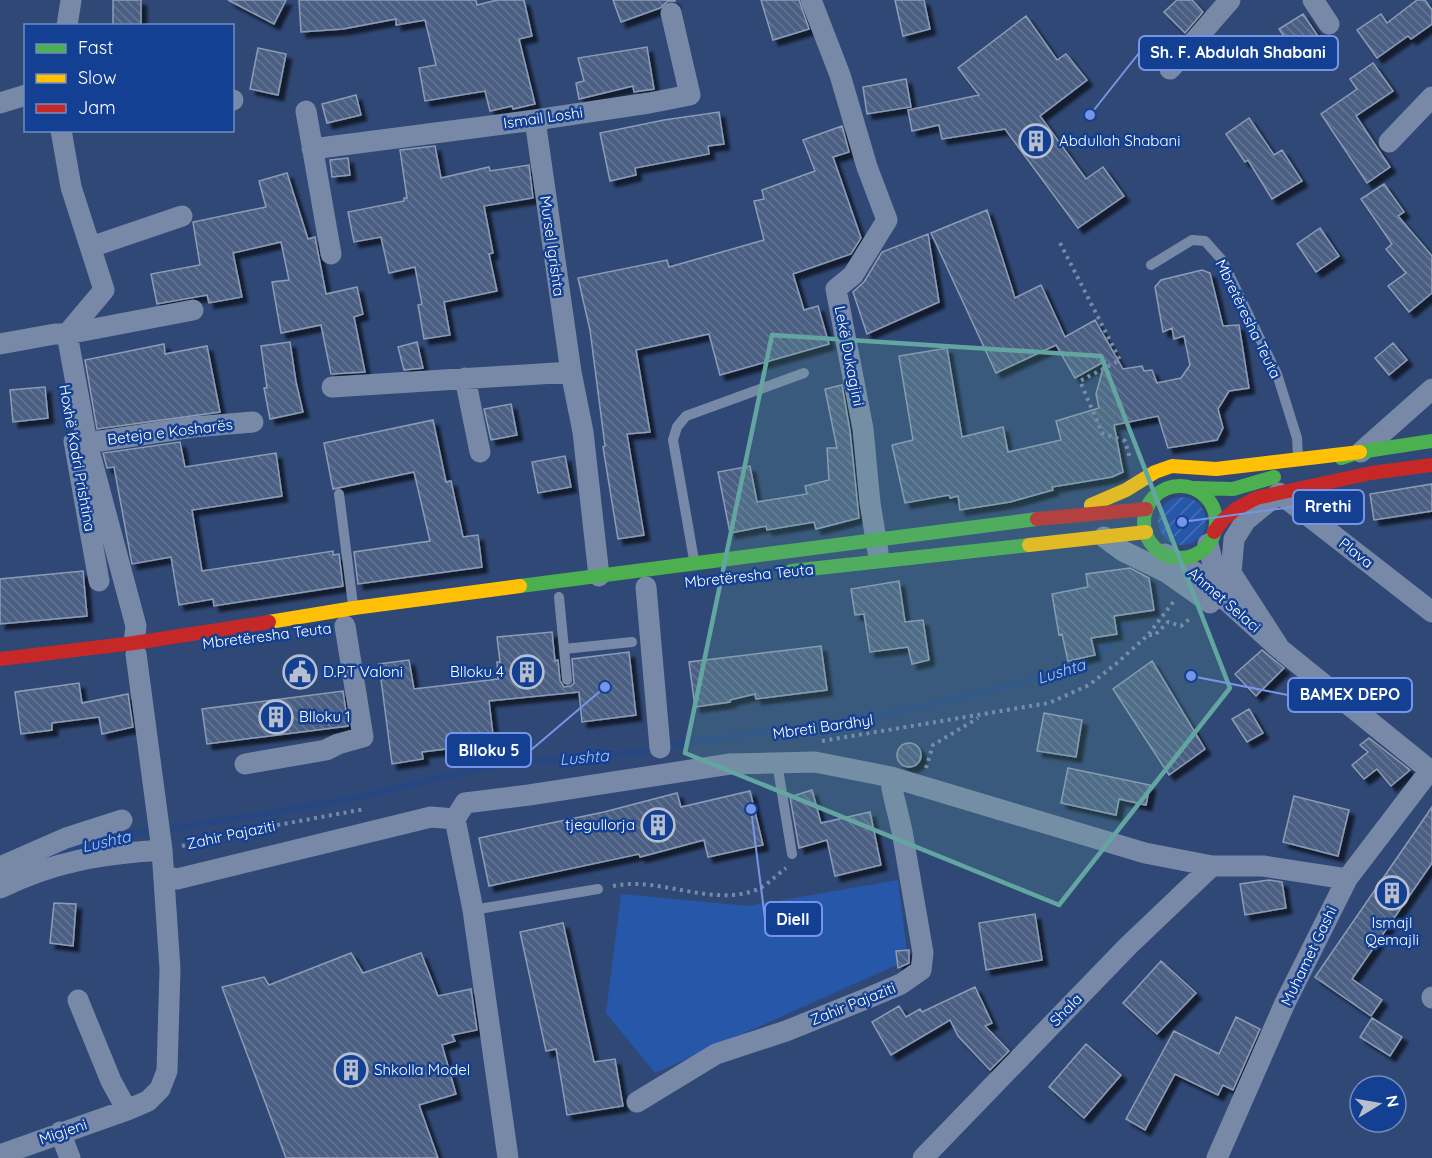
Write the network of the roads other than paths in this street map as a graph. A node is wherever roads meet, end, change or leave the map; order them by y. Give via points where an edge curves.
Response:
1 (71, 0) edge
2 (811, 0) edge
3 (1230, 0) edge
4 (1313, 0) edge
5 (671, 13) dead end
6 (67, 24) edge
7 (1329, 24) dead end
8 (1170, 69) dead end
9 (24, 96) edge
10 (1432, 97) edge
11 (0, 103) edge
12 (306, 111) dead end
13 (535, 120) junction
14 (61, 132) edge
15 (1389, 142) dead end
16 (312, 149) junction
17 (182, 216) dead end
18 (91, 247) junction
19 (331, 254) dead end
20 (1151, 265) dead end
21 (193, 310) dead end
22 (61, 334) junction
23 (0, 344) edge
24 (571, 372) junction
25 (804, 373) dead end
26 (465, 378) junction
27 (332, 387) dead end
28 (1432, 389) edge
29 (253, 422) dead end
30 (1432, 441) edge
31 (87, 443) junction
32 (480, 452) dead end
33 (1360, 452) junction
34 (1298, 459) junction
35 (1432, 465) edge
36 (1194, 488) junction
37 (1279, 493) junction
38 (339, 494) dead end
39 (1146, 509) junction
40 (1072, 515) junction
41 (1146, 532) junction
42 (1104, 537) junction
43 (1211, 538) junction
44 (876, 539) junction
45 (1165, 554) junction
46 (880, 561) junction
47 (695, 563) junction
48 (775, 573) dead end
49 (599, 576) junction
50 (99, 581) dead end
51 (646, 587) dead end
52 (558, 597) dead end
53 (1432, 612) edge
54 (347, 622) junction
55 (290, 632) dead end
56 (632, 642) dead end
57 (135, 648) junction
58 (564, 649) junction
59 (1280, 649) junction
60 (0, 659) edge
61 (34, 669) dead end
62 (567, 681) dead end
63 (660, 748) dead end
64 (777, 763) junction
65 (245, 764) dead end
66 (1431, 771) edge
67 (891, 777) junction
68 (455, 819) junction
69 (122, 820) dead end
70 (162, 845) junction
71 (792, 854) road end
72 (1212, 866) junction
73 (0, 867) edge
74 (164, 876) junction
75 (1347, 879) junction
76 (0, 888) edge
77 (598, 889) road end
78 (473, 910) junction
79 (78, 1000) dead end
80 (160, 1089) joint
81 (638, 1102) dead end
82 (127, 1110) junction
83 (60, 1132) junction
84 (0, 1155) edge
85 (69, 1158) edge
86 (508, 1158) edge
87 (923, 1158) edge
88 (1217, 1158) edge

1 - 6 street
2 - 44 street, Lekë Dukagjini via 887,220 853,275 836,289 863,429
3 - 8 street
4 - 7 street
5 - 13 street, Ismail Loshi via 690,95
9 - 11 street
10 - 15 street
12 - 16 street
13 - 16 street, Ismail Loshi
13 - 24 street, Mursel Igrishta
14 - 18 street via 70,187
16 - 19 street
17 - 18 street
18 - 22 street via 104,290
20 - 34 lane, Mbretëresha Teuta via 1192,240 1205,241 1222,260 1277,374 1297,438
21 - 22 street
22 - 23 street
22 - 31 street, Beteja e Kosharës
22 - 50 street, Hoxhë Kadri Prishtina
24 - 26 street
24 - 49 street, Mursel Igrishta via 583,432
25 - 47 lane via 686,416 677,427 673,440
26 - 27 street
26 - 32 street
28 - 33 street
29 - 31 street, Beteja e Kosharës
30 - 33 main road
31 - 57 street, Beteja e Kosharës via 131,604
33 - 34 main road
33 - 36 main road via 1233,489
34 - 40 main road via 1216,469 1172,466
35 - 37 main road via 1371,473
36 - 39 main road via 1171,487 1152,499
36 - 43 main road via 1210,501 1216,521
37 - 43 main road via 1256,498 1236,509
37 - 53 street, Plava
37 - 59 street via 1246,520 1234,539 1231,573
38 - 54 lane
39 - 40 main road, Mbretëresha Teuta
39 - 41 main road
40 - 44 main road, Mbretëresha Teuta
41 - 42 main road, Mbretëresha Teuta
41 - 45 main road
42 - 46 main road, Mbretëresha Teuta
42 - 59 street via 1186,585
43 - 45 main road via 1192,555
43 - 59 street, Ahmet Selaci via 1215,572
44 - 46 street, Lekë Dukagjini
44 - 47 main road, Mbretëresha Teuta
45 - 59 street, Ahmet Selaci via 1196,573
46 - 48 main road, Mbretëresha Teuta
47 - 49 main road, Mbretëresha Teuta
49 - 54 main road, Mbretëresha Teuta
51 - 63 street
52 - 58 lane
54 - 57 main road, Mbretëresha Teuta
54 - 65 street via 363,737 326,750
55 - 57 main road, Mbretëresha Teuta
56 - 58 lane
57 - 60 main road, Mbretëresha Teuta
57 - 61 main road, Mbretëresha Teuta
57 - 70 street, Beteja e Kosharës
58 - 62 lane
59 - 66 street, Ahmet Selaci
64 - 67 street via 815,762
64 - 68 street via 730,764 465,802
64 - 71 lane
66 - 75 street, Muhamet Gashi
67 - 72 street via 1145,853
67 - 81 street, Zahir Pajaziti via 924,953 921,970 901,984 868,998 716,1054
68 - 74 street via 431,817 177,879
68 - 78 street
69 - 73 street via 66,838
70 - 74 street, Beteja e Kosharës
70 - 76 street via 74,860
72 - 75 street via 1263,866
72 - 87 street, Shala via 1128,946
74 - 80 street, Beteja e Kosharës via 170,969 167,1071
75 - 88 street, Muhamet Gashi via 1285,1003
77 - 78 lane
78 - 86 street
79 - 82 street
80 - 82 street, Migjeni via 148,1101
82 - 83 street, Migjeni
83 - 84 street, Migjeni
83 - 85 street

